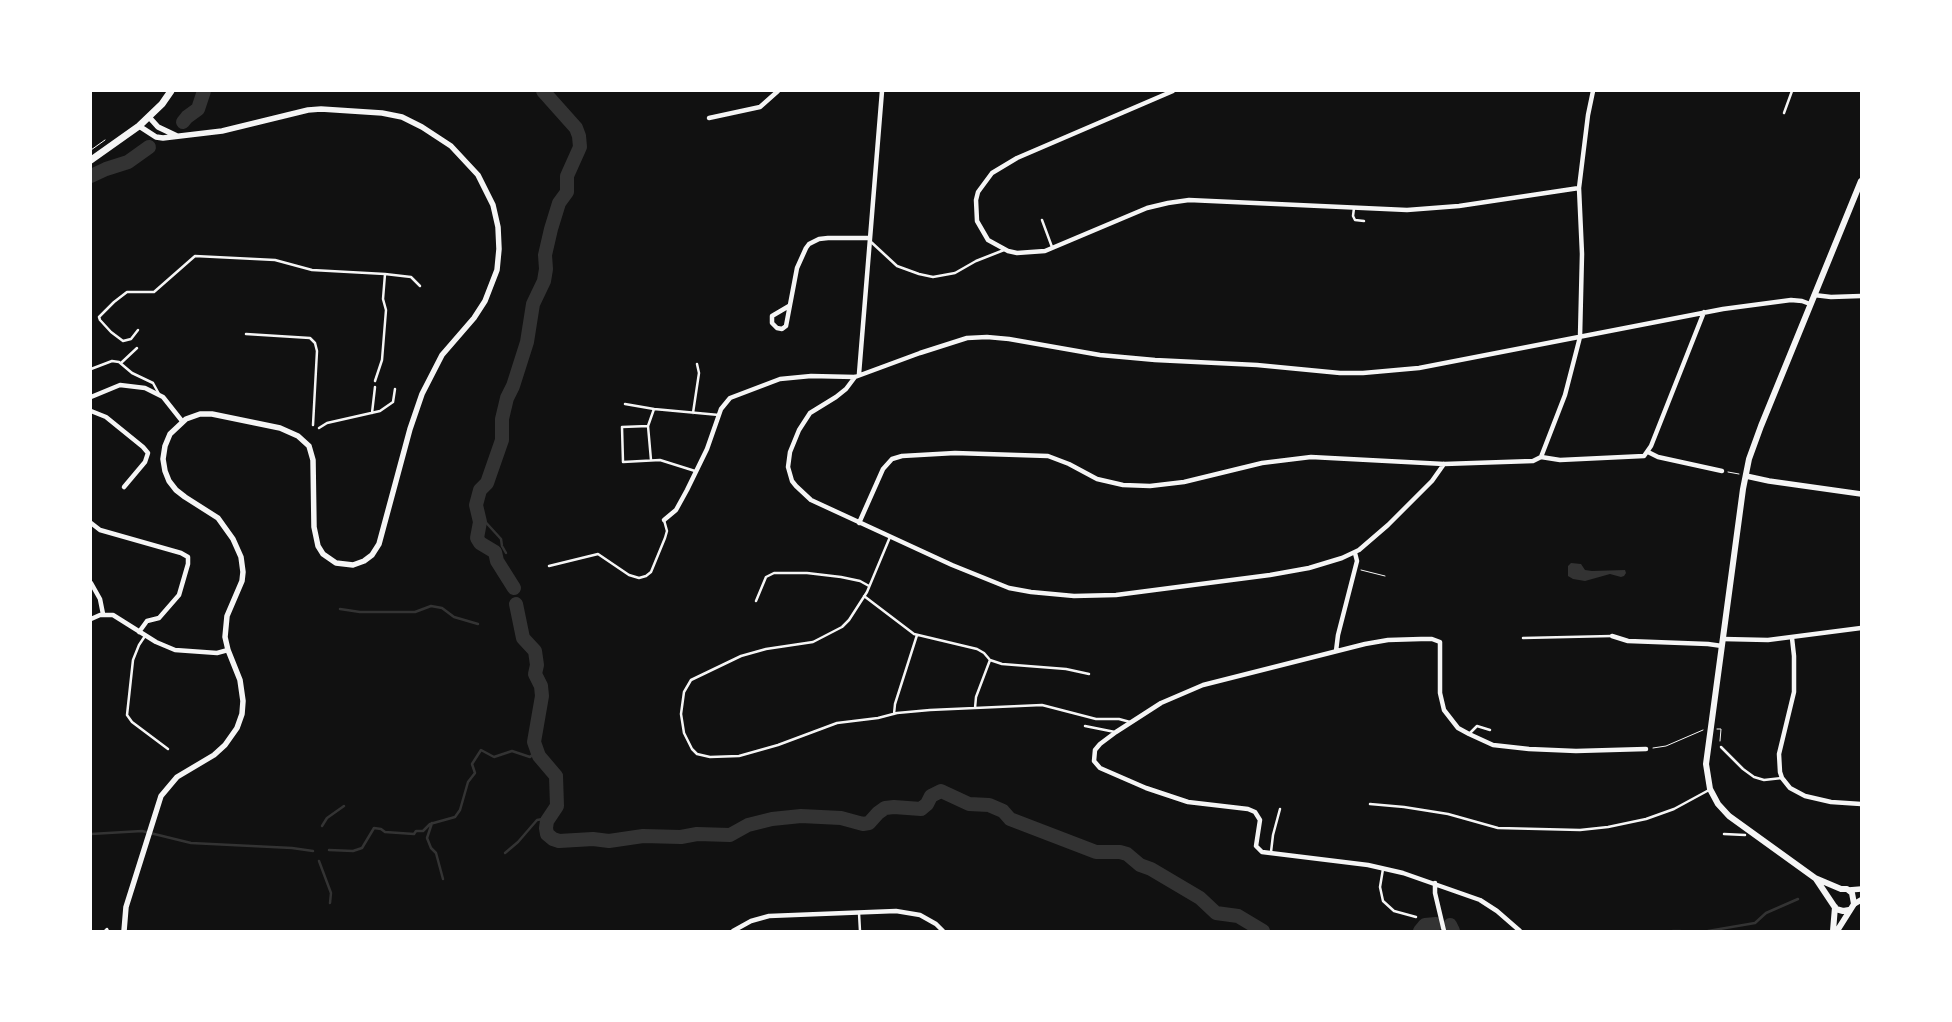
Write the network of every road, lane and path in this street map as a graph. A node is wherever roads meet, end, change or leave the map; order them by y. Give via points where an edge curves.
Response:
1 (171, 91) edge
2 (778, 91) edge
3 (882, 91) edge
4 (1173, 91) edge
5 (1592, 91) edge
6 (1792, 91) edge
7 (1784, 113) dead end
8 (149, 117) junction
9 (709, 118) dead end
10 (139, 126) junction
11 (177, 136) junction
12 (106, 139) dead end
13 (91, 150) edge
14 (91, 160) edge
15 (1861, 181) edge
16 (1579, 188) junction
17 (1354, 208) junction
18 (1042, 220) dead end
19 (1364, 221) dead end
20 (869, 239) junction
21 (1052, 248) junction
22 (1004, 250) junction
23 (385, 274) junction
24 (420, 286) dead end
25 (1814, 295) junction
26 (1861, 296) edge
27 (1810, 304) junction
28 (789, 306) junction
29 (1704, 312) junction
30 (138, 330) dead end
31 (246, 334) dead end
32 (1580, 337) junction
33 (137, 348) dead end
34 (121, 364) junction
35 (697, 364) dead end
36 (91, 369) edge
37 (857, 375) junction
38 (375, 381) dead end
39 (375, 387) dead end
40 (395, 389) dead end
41 (159, 394) junction
42 (91, 397) edge
43 (625, 404) dead end
44 (654, 409) junction
45 (91, 411) edge
46 (372, 413) junction
47 (693, 413) junction
48 (719, 415) junction
49 (182, 421) junction
50 (313, 425) dead end
51 (648, 426) junction
52 (319, 428) dead end
53 (1648, 452) junction
54 (1541, 457) junction
55 (651, 460) junction
56 (1444, 464) junction
57 (697, 471) junction
58 (1722, 471) joint
59 (1746, 476) junction
60 (124, 487) dead end
61 (1861, 494) edge
62 (664, 520) joint
63 (91, 523) edge
64 (859, 523) junction
65 (890, 537) junction
66 (1354, 553) junction
67 (549, 566) dead end
68 (1356, 568) junction
69 (1384, 576) dead end
70 (91, 583) edge
71 (869, 586) junction
72 (864, 596) junction
73 (756, 601) dead end
74 (103, 614) junction
75 (91, 619) edge
76 (1861, 628) edge
77 (138, 632) junction
78 (917, 635) junction
79 (145, 636) junction
80 (1612, 636) joint
81 (1523, 638) dead end
82 (1792, 638) junction
83 (1722, 642) junction
84 (228, 650) junction
85 (1336, 650) junction
86 (990, 660) junction
87 (1089, 674) dead end
88 (975, 708) junction
89 (894, 714) junction
90 (1130, 722) junction
91 (1085, 726) dead end
92 (1717, 729) dead end
93 (1490, 730) dead end
94 (1704, 730) dead end
95 (1116, 732) junction
96 (1469, 734) junction
97 (1721, 747) joint
98 (168, 748) dead end
99 (1646, 749) joint
100 (1782, 778) junction
101 (1710, 789) junction
102 (1370, 804) dead end
103 (1861, 804) edge
104 (1280, 809) dead end
105 (1724, 834) dead end
106 (1745, 835) dead end
107 (1271, 854) junction
108 (1383, 869) junction
109 (1816, 878) junction
110 (1435, 883) junction
111 (1841, 888) junction
112 (1861, 889) edge
113 (1849, 890) junction
114 (1857, 902) edge
115 (1833, 904) junction
116 (1849, 910) junction
117 (859, 912) junction
118 (1416, 917) dead end
119 (124, 931) edge
120 (733, 931) edge
121 (860, 931) edge
122 (943, 931) edge
123 (1444, 931) edge
124 (1520, 931) edge
125 (1833, 931) edge
126 (1837, 931) edge

1 - 8 main road
2 - 9 street via 760,107
3 - 20 street
4 - 22 street via 1017,158 992,173 978,192 976,221 988,240
5 - 16 street
6 - 7 lane
8 - 10 main road
8 - 11 street
10 - 11 street via 158,138
10 - 14 main road
11 - 49 street via 229,129 321,109 402,117 445,142 471,166 493,204 499,237 497,270 490,291 474,318 442,355 424,389 379,544 364,561 353,564 336,562 318,546 314,527 313,460 309,446 298,436 280,428 217,414 200,414
12 - 13 path
15 - 25 main road
16 - 17 street via 1428,209
16 - 32 street via 1582,239
17 - 19 lane via 1355,220
17 - 21 street via 1189,200 1125,216
18 - 21 lane
20 - 22 lane via 897,266 933,277 954,273
20 - 28 street via 828,238 809,244 797,268
20 - 37 street
21 - 22 street via 1016,253
23 - 24 lane via 411,277
23 - 30 lane via 312,270 275,260 195,256 154,292 127,292 99,317 120,340 131,339
23 - 38 lane via 382,360
25 - 26 street
25 - 27 main road
27 - 29 street via 1791,300
27 - 59 main road via 1758,431
28 - 28 street via 786,326 777,328 772,323 772,316
29 - 32 street
29 - 53 street
31 - 50 lane via 310,338 315,342
32 - 37 street via 1419,368 1363,373 1100,355 1009,339 977,337 960,339
32 - 54 street via 1565,395
33 - 34 lane
34 - 36 lane via 112,361
34 - 41 lane via 153,384
35 - 47 lane via 699,373
37 - 48 street via 780,379 730,398
37 - 64 street via 836,397 810,412 794,440 788,467 792,481 805,496
39 - 46 lane
40 - 46 lane via 390,406
41 - 42 street via 126,385
41 - 49 street
43 - 44 lane
44 - 47 lane
44 - 51 lane
45 - 60 street via 106,417 148,452 145,462
46 - 52 lane
47 - 48 lane
48 - 57 street
49 - 84 street via 170,434 165,446 166,476 176,490 221,520 242,561 242,581 226,623
51 - 55 lane
51 - 55 lane via 622,427 624,462
53 - 54 street via 1644,456 1622,458 1560,460
53 - 58 street
54 - 56 street via 1533,461
55 - 57 lane
56 - 64 street via 1293,458 1184,482 1150,486 1123,485 1097,479 1048,456 902,456 892,458 883,469
56 - 66 street via 1418,496
57 - 62 street via 676,510
58 - 59 path
59 - 61 street
59 - 83 main road
62 - 67 lane via 668,531 651,572 646,576 629,575 598,554
63 - 77 street via 100,530 182,553 188,558 179,595 159,618 147,621
64 - 65 street
65 - 66 street via 1009,588 1074,596 1116,595 1270,575 1309,568
65 - 71 lane
66 - 68 street
68 - 69 path
68 - 85 street
70 - 74 street via 100,599
71 - 72 lane
71 - 73 lane via 841,577 774,573 766,577
72 - 78 lane
72 - 89 lane via 843,626 820,640 741,656 691,680 682,698 684,734 697,754 732,757 837,723
74 - 75 street
74 - 77 street via 117,617
76 - 82 street
77 - 79 street
78 - 86 lane via 977,649
78 - 89 lane
79 - 84 street via 162,646 182,651 217,653
79 - 98 lane via 133,660 127,715
80 - 81 lane
80 - 83 street via 1628,642
82 - 83 street
82 - 100 street via 1794,692 1779,754
83 - 101 main road via 1707,756
84 - 119 street via 243,695 237,728 220,750 184,772 164,792 157,805 128,900
85 - 90 street via 1186,691
85 - 96 street via 1388,640 1432,639 1440,642 1440,694 1444,710 1458,728
86 - 87 lane via 1012,666
86 - 88 lane
88 - 89 lane
88 - 90 lane via 1042,705 1096,719
90 - 95 street
91 - 95 lane
92 - 97 path via 1721,729
93 - 96 lane via 1477,726
94 - 99 path via 1666,746
95 - 107 street via 1095,750 1096,765 1172,798 1255,812 1260,820 1256,846
96 - 99 street via 1493,745 1529,749
97 - 100 lane via 1754,777 1764,780
100 - 103 street via 1790,788 1805,796
101 - 102 lane via 1646,819 1580,830 1498,828 1448,814
101 - 109 main road via 1729,816
104 - 107 lane
105 - 106 lane
107 - 108 street
108 - 110 street
108 - 118 lane via 1380,888 1383,901 1394,911
109 - 111 main road
109 - 115 main road
110 - 123 street
110 - 124 street via 1480,900
111 - 113 main road
111 - 115 main road via 1833,894
112 - 113 street
113 - 114 main road
114 - 116 main road
115 - 116 main road via 1843,911
115 - 125 main road
116 - 126 main road
117 - 120 street via 769,916
117 - 121 lane
117 - 122 street via 909,912 930,920

